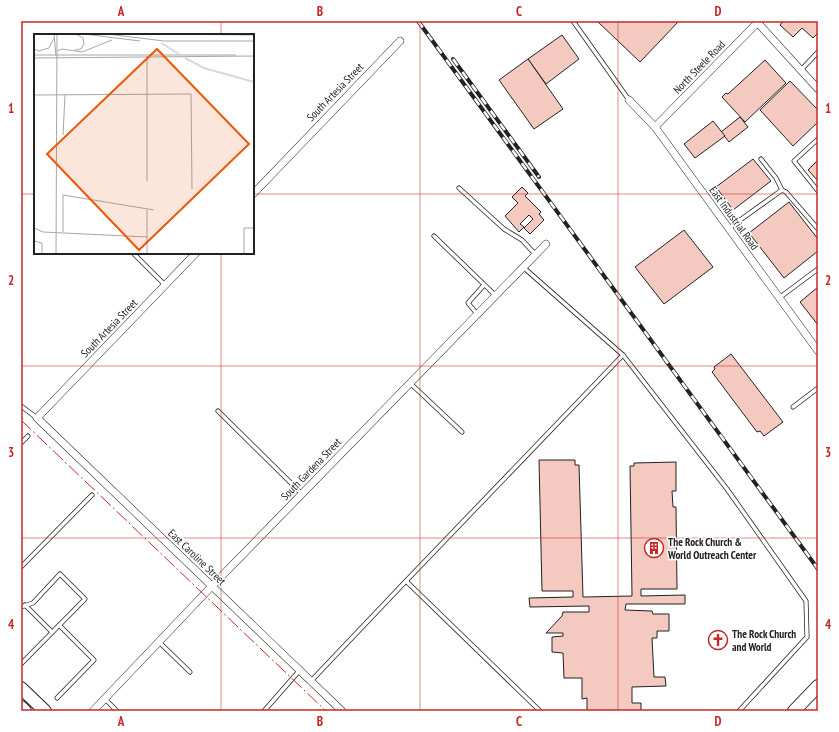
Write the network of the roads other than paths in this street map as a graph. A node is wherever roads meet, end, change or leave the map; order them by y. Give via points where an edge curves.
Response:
1 (574, 21) edge
2 (758, 22) edge
3 (400, 41) dead end
4 (818, 52) edge
5 (801, 70) junction
6 (818, 88) edge
7 (629, 100) joint
8 (655, 127) junction
9 (818, 139) edge
10 (761, 159) dead end
11 (459, 188) dead end
12 (782, 190) junction
13 (818, 191) edge
14 (254, 193) edge
15 (728, 228) junction
16 (818, 229) edge
17 (434, 236) dead end
18 (546, 244) dead end
19 (134, 254) edge
20 (195, 254) edge
21 (535, 254) junction
22 (523, 267) junction
23 (818, 269) edge
24 (165, 285) junction
25 (484, 285) junction
26 (495, 295) junction
27 (779, 298) junction
28 (477, 314) junction
29 (818, 351) edge
30 (622, 355) junction
31 (410, 383) junction
32 (818, 388) edge
33 (21, 406) edge
34 (794, 407) dead end
35 (218, 411) dead end
36 (37, 418) junction
37 (462, 432) dead end
38 (28, 436) dead end
39 (21, 443) edge
40 (302, 494) junction
41 (92, 495) dead end
42 (21, 567) edge
43 (406, 581) junction
44 (212, 586) junction
45 (23, 606) edge
46 (59, 625) junction
47 (52, 632) junction
48 (159, 642) junction
49 (21, 664) edge
50 (300, 670) junction
51 (190, 672) dead end
52 (311, 681) junction
53 (818, 686) edge
54 (21, 688) edge
55 (57, 698) dead end
56 (104, 699) junction
57 (21, 707) edge
58 (25, 711) edge
59 (45, 711) edge
60 (93, 711) edge
61 (117, 711) edge
62 (264, 711) edge
63 (342, 711) edge
64 (540, 711) edge
65 (739, 711) edge
66 (794, 711) edge

1 - 7 lane
2 - 5 street
2 - 8 street, North Steele Road
3 - 14 street, South Artesia Street
4 - 5 lane
5 - 6 street
7 - 8 street, East Industrial Road
8 - 15 street, East Industrial Road
9 - 13 lane via 794,161
10 - 12 lane
11 - 21 lane via 504,229 522,240
12 - 15 lane
12 - 16 lane
15 - 27 street, East Industrial Road
17 - 25 lane
18 - 21 street, South Gardena Street
19 - 24 lane
20 - 24 street, South Artesia Street
21 - 22 street, South Gardena Street
22 - 26 street, South Gardena Street
22 - 30 lane
23 - 27 lane
24 - 36 street, South Artesia Street
25 - 26 lane
25 - 28 lane via 468,303
26 - 28 street, South Gardena Street
27 - 29 street, East Industrial Road
28 - 31 street, South Gardena Street
30 - 43 lane
30 - 65 lane via 727,489 806,601 807,637
31 - 37 lane
31 - 40 street, South Gardena Street
32 - 34 lane
33 - 36 lane
35 - 40 lane
36 - 44 street, East Caroline Street
38 - 39 lane
40 - 44 street, South Gardena Street
41 - 42 lane
43 - 52 lane
43 - 64 lane
44 - 48 street, South Gardena Street
44 - 50 street, East Caroline Street
45 - 46 lane via 33,603 60,574 85,599
45 - 47 lane
46 - 47 lane
46 - 55 lane via 94,660
47 - 49 lane
48 - 51 lane
48 - 56 street, South Gardena Street
50 - 52 street, East Caroline Street
50 - 62 lane
52 - 63 street, East Caroline Street
53 - 66 main road
54 - 59 main road
56 - 60 street, South Gardena Street
56 - 61 lane
57 - 58 main road

